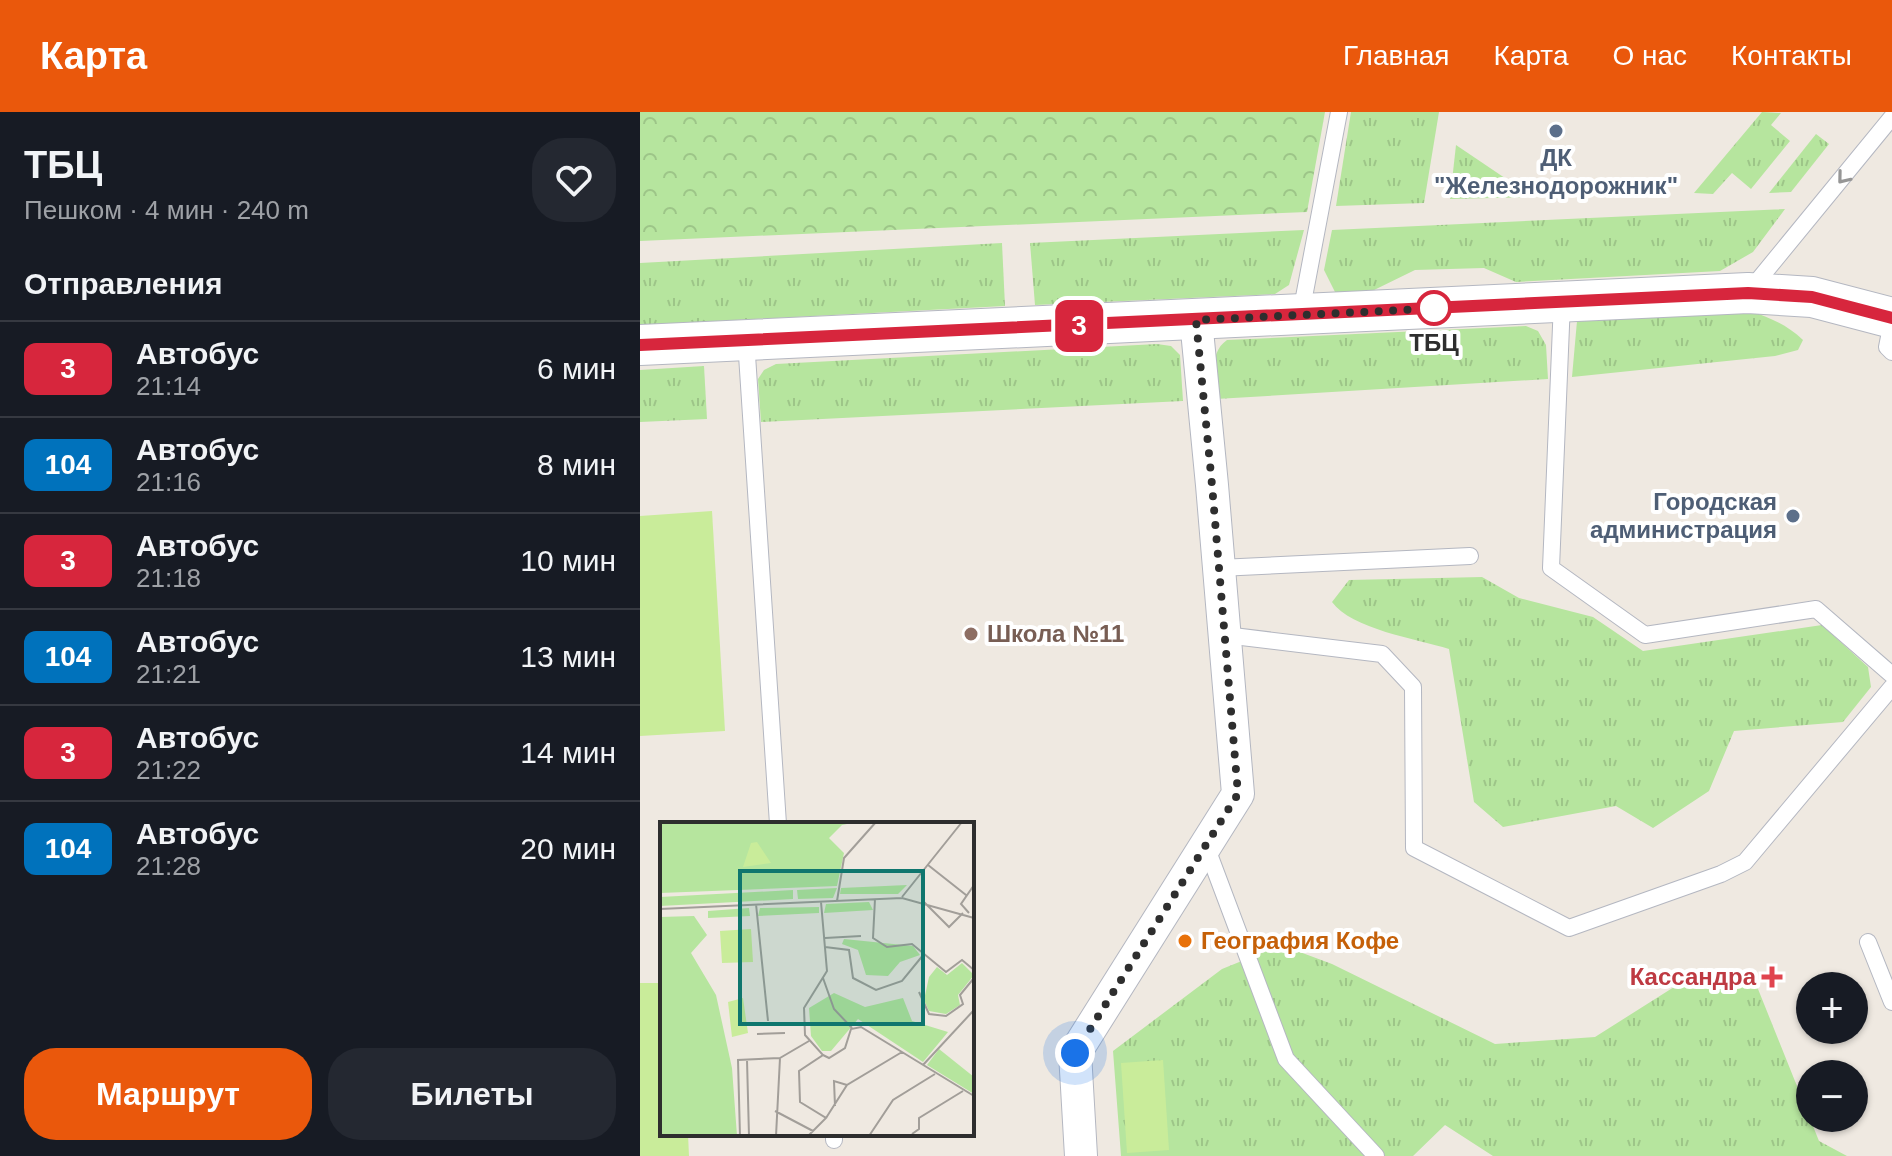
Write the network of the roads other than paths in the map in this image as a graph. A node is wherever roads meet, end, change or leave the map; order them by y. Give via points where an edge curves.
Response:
1 (1339, 112) edge
2 (1892, 117) edge
3 (1748, 293) junction
4 (1562, 302) junction
5 (1301, 314) junction
6 (1196, 320) junction
7 (1892, 320) edge
8 (746, 340) junction
9 (640, 345) edge
10 (1892, 352) edge
11 (1470, 556) dead end
12 (1219, 568) junction
13 (1225, 635) junction
14 (1892, 675) edge
15 (1892, 687) edge
16 (778, 822) edge
17 (1206, 845) junction
18 (1868, 942) dead end
19 (1892, 1002) edge
20 (1081, 1156) edge
21 (1376, 1156) edge

1 - 5 lane
2 -> 3 lane
3 - 4 street
3 - 7 street via 1812,297
4 - 5 street
4 - 14 lane via 1551,568 1645,635 1816,609
5 - 6 street
6 - 8 street
6 - 12 street
7 - 10 lane via 1887,347
8 - 9 street
8 - 16 lane
11 - 12 lane
12 - 13 street
13 - 15 lane via 1382,654 1413,687 1414,848 1569,928 1745,862
13 - 17 street via 1238,794
17 - 20 street via 1075,1053
17 - 21 lane via 1286,1059
18 - 19 lane

